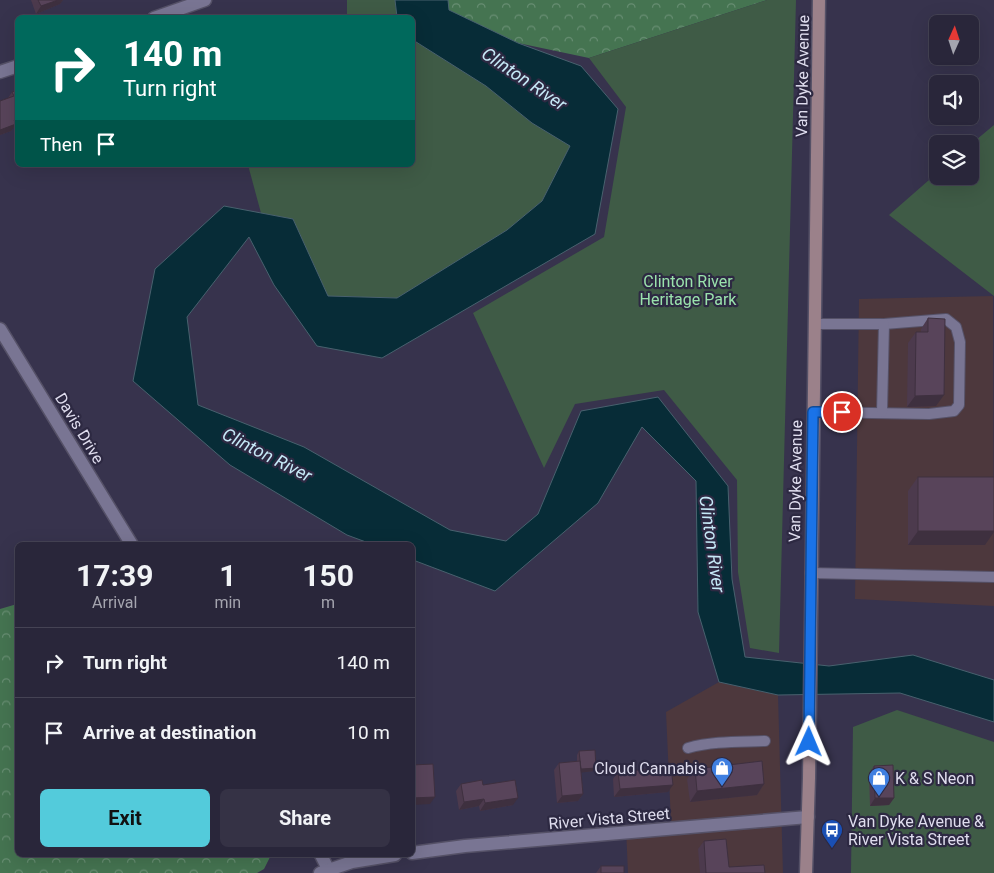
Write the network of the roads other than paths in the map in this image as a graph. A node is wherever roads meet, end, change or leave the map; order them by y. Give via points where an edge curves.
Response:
1 (205, 0) edge
2 (819, 0) edge
3 (162, 15) edge
4 (15, 67) edge
5 (0, 72) edge
6 (815, 324) junction
7 (884, 324) junction
8 (0, 329) edge
9 (813, 412) junction
10 (882, 412) junction
11 (130, 542) edge
12 (810, 574) junction
13 (994, 577) edge
14 (765, 741) dead end
15 (688, 748) dead end
16 (808, 817) junction
17 (415, 853) edge
18 (322, 857) edge
19 (383, 857) edge
20 (326, 872) edge
21 (806, 873) edge

1 - 3 street
2 - 6 main road, Van Dyke Avenue
4 - 5 street
6 - 7 lane
6 - 9 main road, Van Dyke Avenue
7 - 10 lane
7 - 10 lane via 946,319 956,327 960,342 959,406 954,411 929,414
8 - 11 street, Davis Drive
9 - 10 lane
9 - 12 main road, Van Dyke Avenue
12 - 13 lane
12 - 16 main road, Van Dyke Avenue
14 - 15 lane
16 - 17 street, River Vista Street
16 - 21 main road, Van Dyke Avenue
18 - 20 street
19 - 20 street via 352,862

